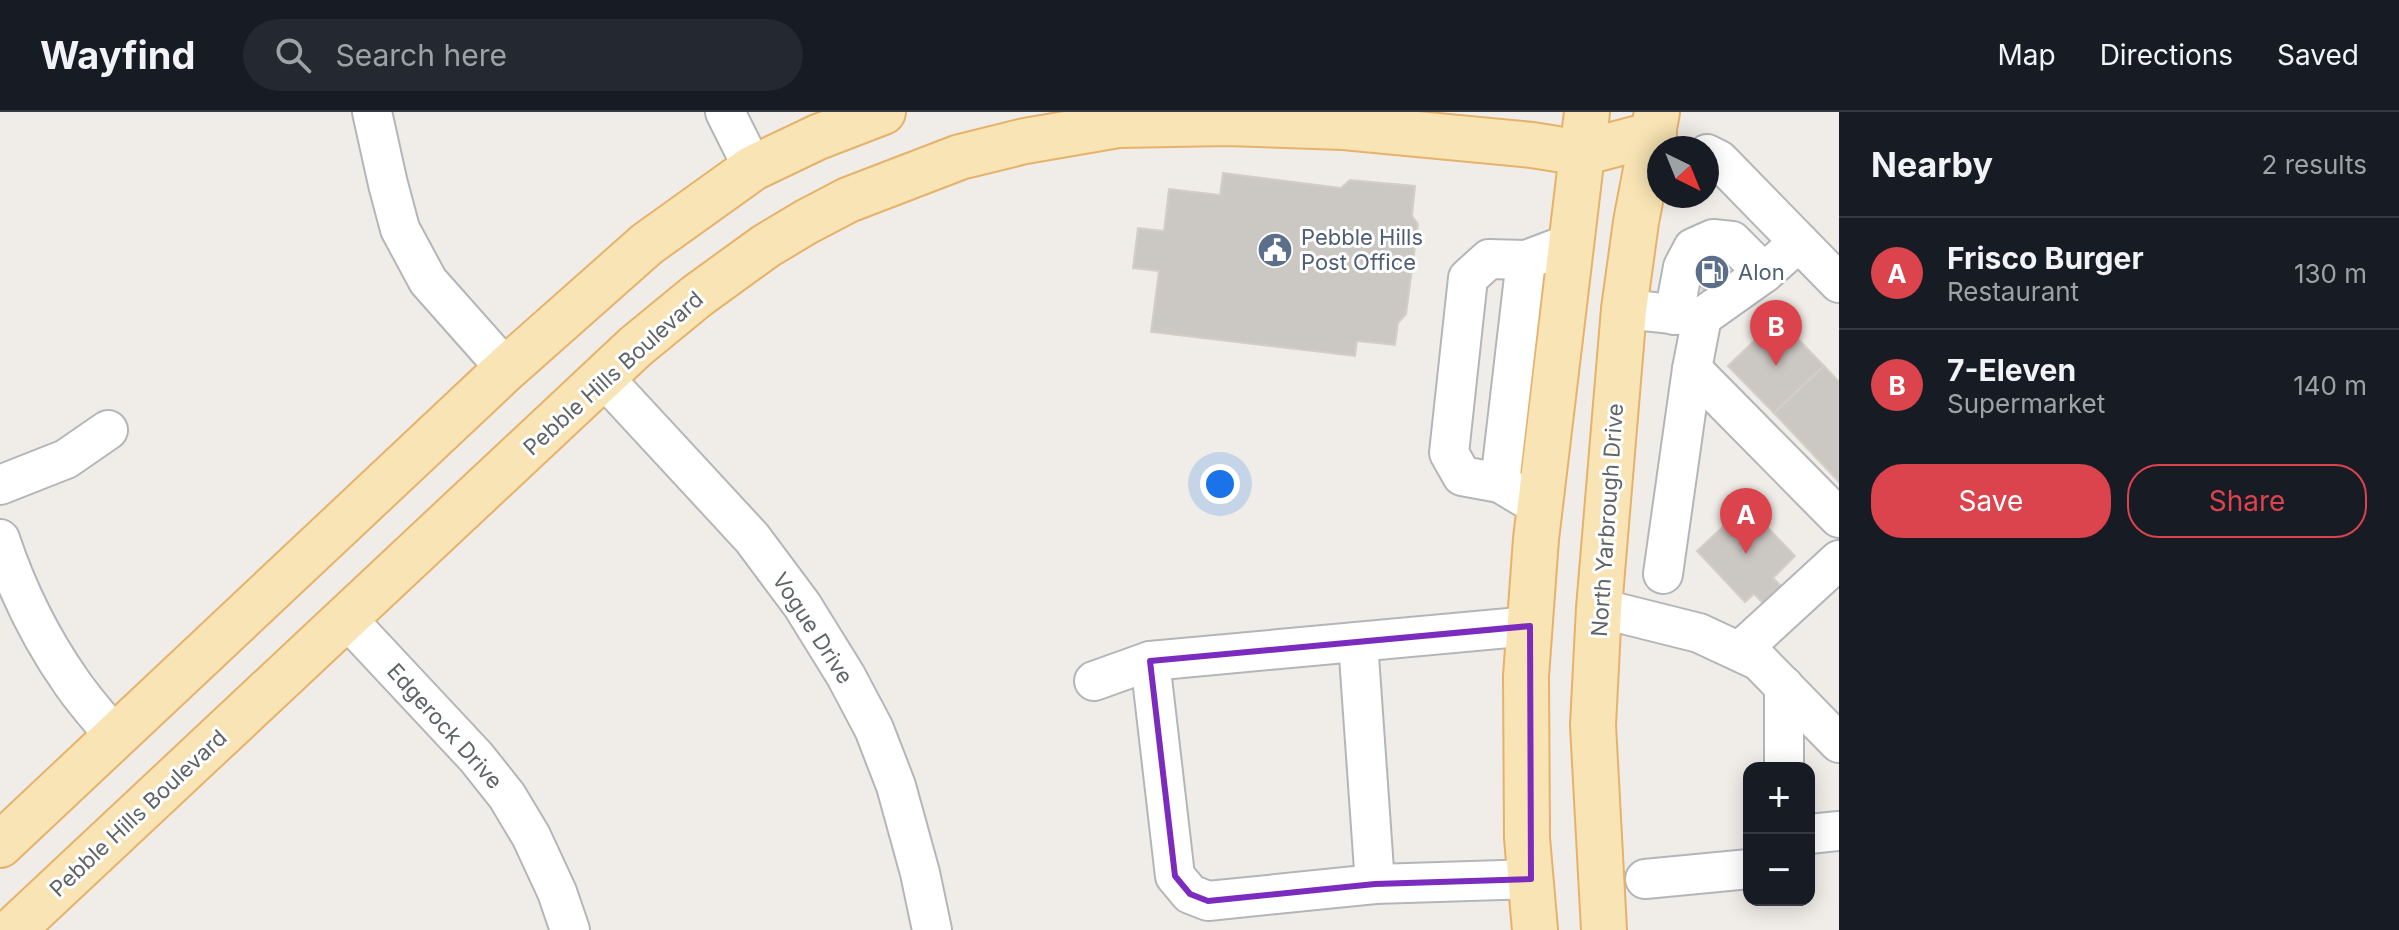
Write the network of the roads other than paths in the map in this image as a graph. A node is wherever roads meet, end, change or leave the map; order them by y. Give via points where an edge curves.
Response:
1 (372, 112) edge
2 (725, 112) edge
3 (883, 112) edge
4 (1067, 122) edge
5 (1656, 126) edge
6 (1584, 133) edge
7 (1719, 160) edge
8 (753, 168) junction
9 (1799, 242) junction
10 (1571, 243) junction
11 (1526, 260) junction
12 (1764, 273) junction
13 (1839, 283) edge
14 (1624, 309) junction
15 (1688, 316) junction
16 (506, 369) junction
17 (1692, 369) junction
18 (604, 378) junction
19 (108, 430) dead end
20 (1500, 483) junction
21 (0, 485) edge
22 (1540, 507) junction
23 (1839, 518) edge
24 (0, 539) edge
25 (1839, 560) edge
26 (1663, 574) dead end
27 (1599, 608) junction
28 (346, 618) junction
29 (1530, 626) junction
30 (1358, 642) junction
31 (1741, 650) junction
32 (1150, 661) junction
33 (1094, 681) dead end
34 (1784, 686) junction
35 (115, 737) junction
36 (1839, 743) edge
37 (1784, 762) edge
38 (1839, 831) edge
39 (1815, 833) edge
40 (0, 845) edge
41 (1743, 870) edge
42 (1531, 879) junction
43 (1645, 879) dead end
44 (1375, 884) junction
45 (13, 930) edge
46 (570, 930) edge
47 (932, 930) edge
48 (1535, 930) edge
49 (1604, 930) edge

1 - 16 street via 400,229 428,281
2 - 8 street
3 - 8 main road
4 - 6 main road, Pebble Hills Boulevard via 1330,126 1532,145
4 - 18 main road, Pebble Hills Boulevard via 960,157 806,222 697,296
5 - 6 main road, Pebble Hills Boulevard
5 - 14 main road, North Yarbrough Drive
6 - 10 main road
7 - 9 street
8 - 16 main road via 647,244
9 - 12 street
9 - 13 street
10 - 11 street
10 - 22 main road
11 - 20 street
11 - 20 street via 1489,259 1468,278 1449,453 1462,476
12 - 15 street
12 - 15 street via 1732,241 1713,239 1693,248 1683,267
14 - 15 street
14 - 27 main road, North Yarbrough Drive
15 - 17 street
16 - 35 main road
17 - 23 street
17 - 26 street
18 - 28 main road, Pebble Hills Boulevard
18 - 47 street, Vogue Drive via 752,538 846,676 896,786
19 - 21 street via 66,459
20 - 22 street
22 - 29 main road
24 - 35 street via 37,629
25 - 31 street
27 - 31 street via 1699,633
27 - 49 main road, North Yarbrough Drive via 1593,725
28 - 45 main road, Pebble Hills Boulevard
28 - 46 street, Edgerock Drive via 507,796 531,836
29 - 30 street
29 - 42 main road via 1526,789
30 - 32 street
30 - 44 street
31 - 34 street
32 - 33 street
32 - 44 street via 1175,876 1190,894 1208,901
34 - 36 street
34 - 37 street
35 - 40 main road
38 - 39 street
41 - 43 street
42 - 44 street
42 - 48 main road

